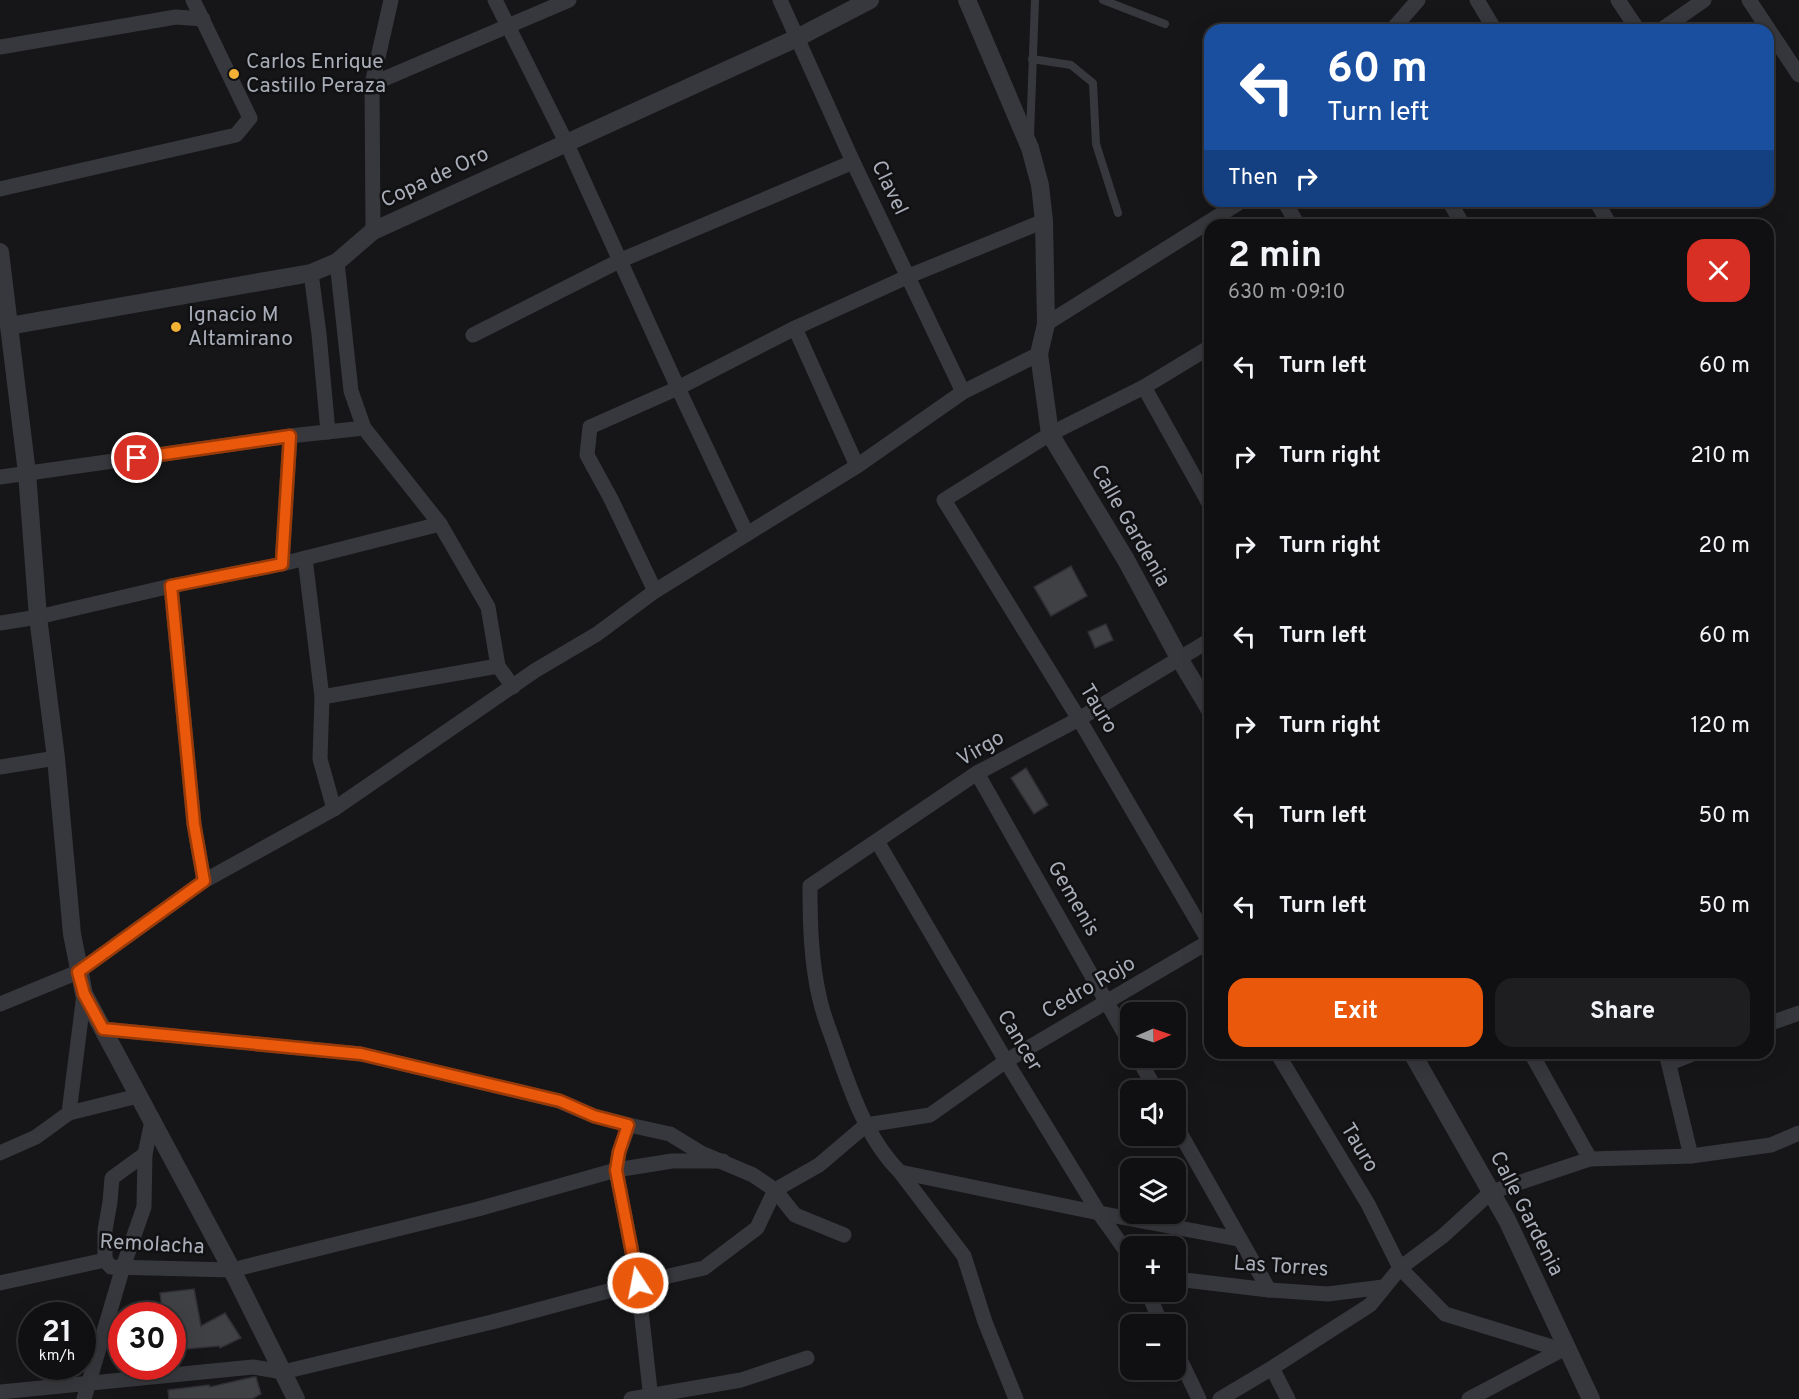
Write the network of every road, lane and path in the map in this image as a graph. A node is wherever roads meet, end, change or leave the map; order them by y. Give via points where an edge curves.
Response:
1 (193, 0) edge
2 (391, 0) edge
3 (495, 0) edge
4 (568, 0) edge
5 (780, 0) edge
6 (870, 0) edge
7 (967, 0) edge
8 (1035, 0) edge
9 (1103, 0) edge
10 (1418, 0) edge
11 (1477, 0) edge
12 (1618, 0) edge
13 (1704, 0) edge
14 (1749, 0) edge
15 (203, 19) junction
16 (1164, 24) dead end
17 (1397, 24) edge
18 (1491, 24) edge
19 (1634, 24) edge
20 (1670, 24) edge
21 (1765, 24) edge
22 (507, 27) junction
23 (797, 38) junction
24 (1774, 38) edge
25 (0, 47) edge
26 (1032, 59) junction
27 (1799, 75) edge
28 (372, 84) junction
29 (566, 142) junction
30 (1030, 148) junction
31 (853, 162) junction
32 (0, 189) edge
33 (1232, 207) edge
34 (1118, 213) dead end
35 (1213, 219) edge
36 (1044, 221) junction
37 (1204, 225) edge
38 (373, 231) junction
39 (0, 252) edge
40 (619, 261) junction
41 (338, 262) junction
42 (311, 273) junction
43 (909, 276) junction
44 (1046, 324) junction
45 (4, 327) edge
46 (795, 328) junction
47 (472, 335) dead end
48 (1204, 351) edge
49 (1039, 354) junction
50 (1144, 387) junction
51 (678, 388) junction
52 (963, 392) junction
53 (364, 428) junction
54 (328, 432) junction
55 (1050, 434) junction
56 (290, 436) junction
57 (857, 466) junction
58 (27, 473) junction
59 (0, 477) edge
60 (1204, 494) edge
61 (440, 524) junction
62 (747, 534) junction
63 (305, 558) junction
64 (282, 564) junction
65 (171, 586) junction
66 (655, 591) junction
67 (38, 617) junction
68 (0, 623) edge
69 (1204, 643) edge
70 (1179, 658) junction
71 (498, 666) junction
72 (513, 687) junction
73 (322, 697) junction
74 (1204, 700) edge
75 (1079, 719) junction
76 (56, 758) junction
77 (0, 767) edge
78 (978, 773) junction
79 (334, 809) junction
80 (877, 842) junction
81 (204, 881) junction
82 (1204, 932) edge
83 (1204, 945) edge
84 (78, 972) junction
85 (84, 994) junction
86 (1107, 1001) junction
87 (0, 1004) edge
88 (1799, 1013) edge
89 (1774, 1022) edge
90 (1120, 1025) edge
91 (103, 1029) junction
92 (1281, 1059) edge
93 (1415, 1059) edge
94 (1534, 1059) edge
95 (1668, 1059) edge
96 (1006, 1060) junction
97 (138, 1096) junction
98 (69, 1113) junction
99 (152, 1121) junction
100 (628, 1125) junction
101 (866, 1125) junction
102 (1799, 1133) edge
103 (1186, 1144) edge
104 (0, 1153) edge
105 (146, 1154) junction
106 (1692, 1156) junction
107 (1590, 1159) junction
108 (723, 1161) junction
109 (616, 1170) junction
110 (900, 1172) junction
111 (775, 1191) junction
112 (1491, 1192) junction
113 (1099, 1213) junction
114 (844, 1235) dead end
115 (1238, 1239) junction
116 (1120, 1243) edge
117 (105, 1260) junction
118 (123, 1267) junction
119 (1400, 1268) junction
120 (232, 1270) junction
121 (1186, 1280) edge
122 (0, 1283) edge
123 (638, 1283) junction
124 (1383, 1287) junction
125 (1269, 1290) junction
126 (1564, 1348) junction
127 (807, 1358) dead end
128 (1272, 1368) junction
129 (283, 1372) junction
130 (1186, 1372) edge
131 (0, 1392) edge
132 (85, 1392) edge
133 (651, 1397) edge
134 (296, 1399) edge
135 (631, 1399) edge
136 (1016, 1399) edge
137 (1199, 1399) edge
138 (1220, 1399) edge
139 (1288, 1399) edge
140 (1469, 1399) edge
141 (1591, 1399) edge

1 - 15 street
2 - 28 street
3 - 22 street
4 - 22 street
5 - 23 street, Clavel
6 - 23 street, Copa de Oro
7 - 30 street
8 - 26 lane
9 - 16 lane
10 - 17 street
11 - 18 street
12 - 19 street
13 - 20 street
14 - 21 street
15 - 25 street via 176,17
15 - 32 street via 250,118 236,135
22 - 28 street
22 - 29 street
23 - 29 street, Copa de Oro
23 - 31 street, Clavel
24 - 27 street
26 - 30 lane
26 - 34 lane via 1071,65 1093,84 1096,144
28 - 38 street
29 - 38 street, Copa de Oro
29 - 40 street
30 - 36 street
31 - 40 street
31 - 43 street, Clavel
33 - 35 street
36 - 43 street
36 - 44 street
37 - 44 street
38 - 41 street, Copa de Oro
39 - 45 street
40 - 47 street
40 - 51 street
41 - 42 street, Copa de Oro
41 - 53 street via 351,391
42 - 45 street, Copa de Oro
42 - 54 street
43 - 46 street
43 - 52 street, Clavel
44 - 49 street
45 - 58 street
46 - 51 street
46 - 57 street
48 - 50 street
49 - 52 street
49 - 55 street, Calle Gardenia
50 - 55 street
50 - 60 street
51 - 62 street
51 - 66 street via 590,427 587,456
52 - 57 street
53 - 54 street
53 - 61 street
54 - 56 street
55 - 70 street, Calle Gardenia
55 - 75 street, Tauro via 944,500
56 - 58 street
56 - 64 street
57 - 62 street
58 - 59 street
58 - 67 street
61 - 63 street
61 - 71 street via 488,607
62 - 66 street
63 - 64 street
63 - 73 street
64 - 65 street
65 - 67 street
65 - 81 street via 194,824
66 - 72 street via 597,634
67 - 68 street
67 - 76 street
69 - 70 street, Virgo
70 - 74 street, Calle Gardenia
70 - 75 street, Virgo
71 - 72 street
71 - 73 street
72 - 79 street
73 - 79 street via 320,759
75 - 78 street, Virgo
75 - 82 street, Tauro
76 - 77 street
76 - 84 street
78 - 80 street, Virgo
78 - 86 street, Gemenis
79 - 81 street
80 - 96 street, Cancer
80 - 101 street, Virgo via 810,886 811,941 820,1000
81 - 84 street
83 - 86 street, Cedro Rojo
84 - 85 street
84 - 87 street
85 - 91 street
85 - 98 street
86 - 90 street, Gemenis
86 - 96 street, Cedro Rojo
88 - 89 street
91 - 97 street
91 - 100 street via 361,1054 560,1101
92 - 119 street, Tauro via 1368,1204
93 - 112 street, Calle Gardenia
94 - 107 street
95 - 106 street
96 - 101 street, Cedro Rojo via 930,1115
96 - 113 street, Cancer
97 - 98 street
97 - 99 street
98 - 104 street via 36,1137
99 - 105 street
99 - 120 street
100 - 108 street via 670,1134
100 - 109 street
101 - 110 street
101 - 111 street via 819,1166
102 - 106 street via 1771,1145
103 - 115 street
105 - 117 street via 112,1178
105 - 118 street via 144,1207
106 - 107 street
107 - 112 street
108 - 109 street, Remolacha via 672,1161
108 - 111 street
109 - 120 street, Remolacha
109 - 123 street
110 - 113 street
110 - 136 street via 964,1256
111 - 114 street via 795,1215
111 - 123 street via 757,1228 704,1268
112 - 119 street via 1443,1236
112 - 126 street, Calle Gardenia
113 - 115 street
113 - 116 street, Cancer
115 - 125 street
117 - 118 street, Remolacha via 111,1267
117 - 122 street, Remolacha
118 - 120 street, Remolacha
118 - 132 street
119 - 124 street
119 - 126 street via 1445,1314
120 - 129 street
121 - 125 street, Las Torres
123 - 129 street
123 - 133 street
124 - 125 street, Las Torres via 1328,1294
124 - 128 street via 1370,1305
126 - 140 street
126 - 141 street, Calle Gardenia
127 - 133 street via 741,1380
128 - 138 street
128 - 139 street
129 - 132 street via 253,1367
129 - 134 street
130 - 137 street
131 - 132 street
133 - 135 street

